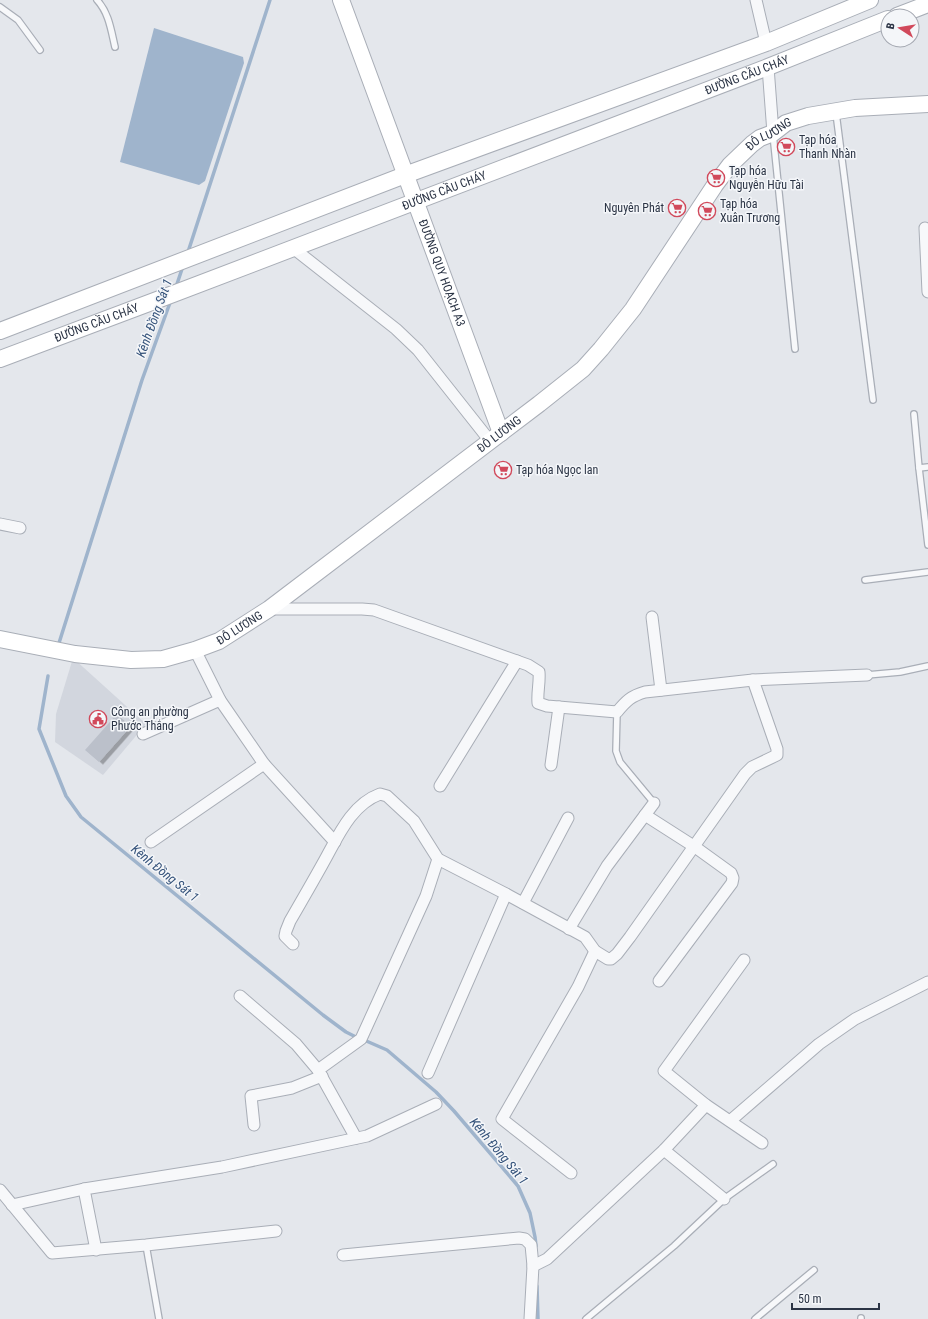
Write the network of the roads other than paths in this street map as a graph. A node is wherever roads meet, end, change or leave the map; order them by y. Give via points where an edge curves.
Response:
1 (97, 0) edge
2 (342, 0) edge
3 (756, 0) edge
4 (870, 0) edge
5 (928, 4) edge
6 (0, 7) edge
7 (918, 8) edge
8 (880, 22) edge
9 (766, 43) junction
10 (115, 48) dead end
11 (40, 50) dead end
12 (768, 67) junction
13 (928, 104) edge
14 (836, 111) junction
15 (773, 133) junction
16 (405, 175) junction
17 (415, 201) junction
18 (925, 228) dead end
19 (293, 248) junction
20 (928, 292) edge
21 (0, 331) edge
22 (795, 349) dead end
23 (0, 359) edge
24 (873, 400) dead end
25 (914, 414) dead end
26 (495, 437) junction
27 (928, 467) edge
28 (919, 468) junction
29 (0, 524) edge
30 (20, 528) dead end
31 (928, 544) edge
32 (928, 572) edge
33 (865, 580) dead end
34 (269, 609) junction
35 (652, 617) dead end
36 (0, 640) edge
37 (195, 650) junction
38 (517, 661) junction
39 (928, 666) edge
40 (867, 675) joint
41 (753, 680) junction
42 (661, 690) junction
43 (220, 700) junction
44 (559, 707) junction
45 (617, 712) junction
46 (143, 734) dead end
47 (264, 764) junction
48 (551, 765) dead end
49 (440, 786) dead end
50 (654, 803) joint
51 (645, 815) junction
52 (568, 818) dead end
53 (151, 842) dead end
54 (335, 842) junction
55 (695, 847) junction
56 (438, 858) junction
57 (506, 894) junction
58 (523, 903) junction
59 (569, 929) junction
60 (293, 944) dead end
61 (595, 951) junction
62 (744, 960) dead end
63 (659, 981) dead end
64 (928, 982) edge
65 (240, 996) dead end
66 (428, 1072) dead end
67 (320, 1073) junction
68 (436, 1104) dead end
69 (706, 1105) junction
70 (730, 1121) junction
71 (254, 1125) dead end
72 (356, 1138) junction
73 (762, 1143) dead end
74 (664, 1150) junction
75 (773, 1164) dead end
76 (571, 1173) dead end
77 (0, 1190) edge
78 (84, 1190) junction
79 (724, 1199) junction
80 (12, 1205) junction
81 (276, 1231) dead end
82 (146, 1245) junction
83 (96, 1250) junction
84 (343, 1254) dead end
85 (534, 1265) junction
86 (814, 1270) dead end
87 (159, 1319) edge
88 (530, 1319) edge
89 (586, 1319) edge
90 (755, 1319) edge

1 - 10 lane via 110,22
2 - 16 main road, ĐƯỜNG QUY HOẠCH A3
3 - 9 street
4 - 9 main road, ĐƯỜNG CẦU CHÁY
5 - 7 main road
6 - 11 lane via 18,20
8 - 12 main road, ĐƯỜNG CẦU CHÁY
9 - 16 main road, ĐƯỜNG CẦU CHÁY
12 - 15 street
12 - 17 main road, ĐƯỜNG CẦU CHÁY
13 - 14 main road, ĐÔ LƯƠNG
14 - 15 main road, ĐÔ LƯƠNG via 786,123
14 - 24 lane
15 - 22 lane
15 - 26 main road, ĐÔ LƯƠNG via 760,138 730,165 633,309 601,350 583,369
16 - 17 main road, ĐƯỜNG QUY HOẠCH A3
16 - 21 main road, ĐƯỜNG CẦU CHÁY
17 - 19 main road, ĐƯỜNG CẦU CHÁY
17 - 26 main road, ĐƯỜNG QUY HOẠCH A3
18 - 20 street
19 - 23 main road, ĐƯỜNG CẦU CHÁY
19 - 26 street via 396,329 418,350
25 - 28 lane
26 - 34 main road, ĐÔ LƯƠNG
27 - 28 lane
28 - 31 lane
29 - 30 street
32 - 33 lane
34 - 37 main road, ĐÔ LƯƠNG via 219,641
34 - 38 street via 374,610
35 - 42 street
36 - 37 main road, ĐÔ LƯƠNG via 74,654 131,660 163,659
37 - 43 street
38 - 44 street via 539,672 538,703
38 - 49 street
39 - 40 lane
40 - 41 street
41 - 42 street
41 - 55 street via 777,753 775,757 752,767 745,774
42 - 45 street via 635,695
43 - 46 street
43 - 47 street
44 - 45 street
44 - 48 street
45 - 50 lane via 616,751 620,762
47 - 53 street
47 - 54 street
50 - 51 street
51 - 55 street
51 - 59 street via 607,866
52 - 58 street
54 - 56 street via 356,810 380,794 387,796 414,821
54 - 60 street via 290,921 285,936
55 - 61 street via 614,957 608,959
55 - 63 street via 731,873 733,881
56 - 57 street
56 - 67 street via 426,896 360,1038
57 - 58 street
57 - 66 street
58 - 59 street
59 - 61 street via 585,938
61 - 76 street via 578,987 502,1119
62 - 69 street via 664,1071
64 - 70 street via 855,1019 819,1044
65 - 67 street via 296,1044
67 - 71 street via 292,1088 250,1096
67 - 72 street
68 - 72 street via 367,1136
69 - 70 street
69 - 74 street
70 - 73 street
72 - 78 street via 222,1167
74 - 79 street
74 - 85 street via 547,1258
75 - 79 lane
77 - 80 street
78 - 80 street
78 - 83 street
79 - 89 lane via 674,1246
80 - 83 street via 52,1253
81 - 82 street
82 - 83 street
82 - 87 lane
84 - 85 street via 519,1238 525,1239 531,1245
85 - 88 street
86 - 90 lane

